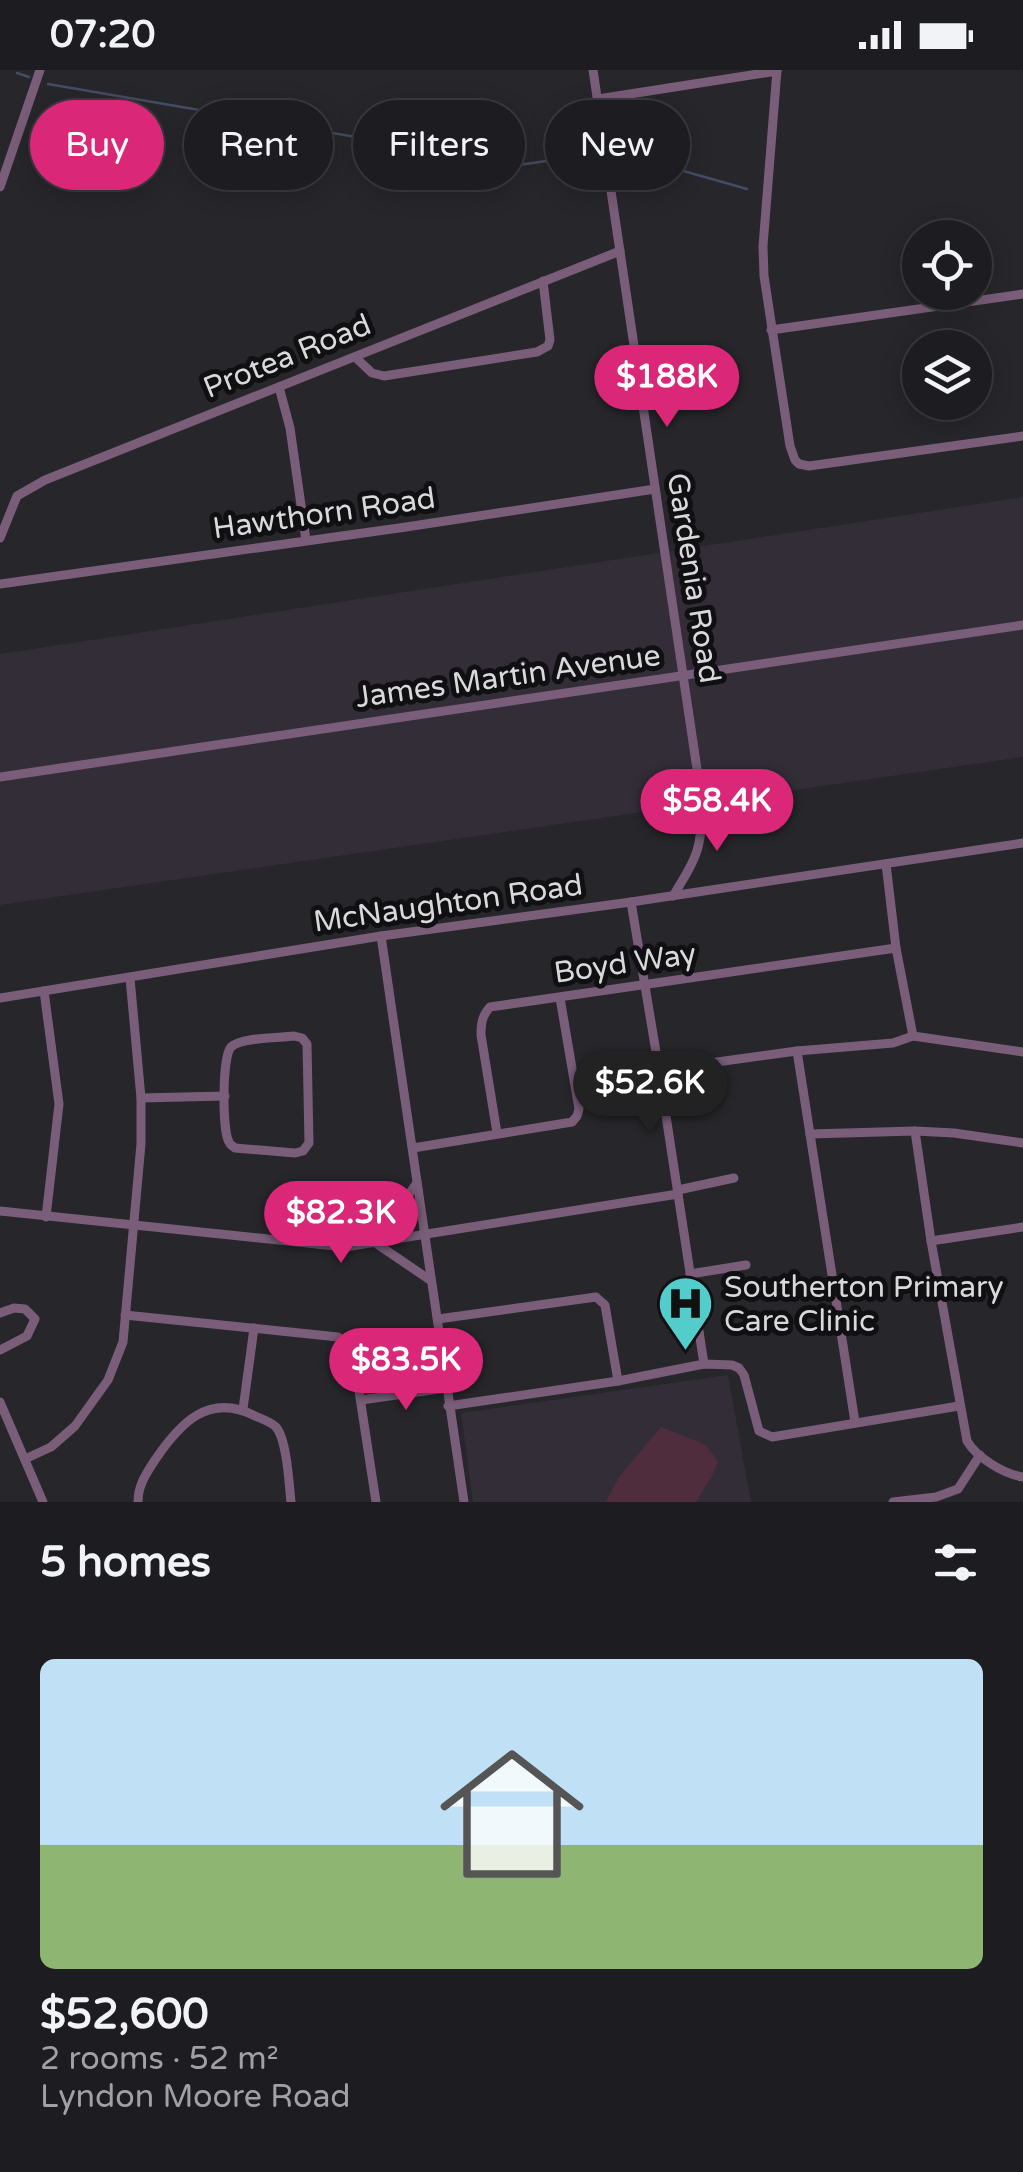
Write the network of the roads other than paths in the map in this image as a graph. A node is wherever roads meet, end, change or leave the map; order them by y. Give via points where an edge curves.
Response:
1 (40, 70) edge
2 (593, 70) edge
3 (777, 70) edge
4 (598, 99) junction
5 (0, 187) edge
6 (620, 251) junction
7 (543, 281) junction
8 (1023, 294) edge
9 (772, 330) junction
10 (355, 357) junction
11 (279, 387) junction
12 (1023, 436) edge
13 (655, 488) junction
14 (0, 538) edge
15 (306, 540) junction
16 (0, 584) edge
17 (1023, 625) edge
18 (684, 676) junction
19 (0, 777) edge
20 (1023, 844) edge
21 (886, 864) junction
22 (673, 896) junction
23 (630, 902) junction
24 (381, 936) junction
25 (896, 948) junction
26 (130, 978) junction
27 (644, 985) junction
28 (44, 990) junction
29 (0, 998) edge
30 (560, 998) junction
31 (913, 1036) junction
32 (798, 1050) junction
33 (1023, 1052) edge
34 (659, 1070) junction
35 (224, 1096) junction
36 (140, 1098) junction
37 (915, 1131) junction
38 (497, 1134) junction
39 (810, 1134) junction
40 (1023, 1144) edge
41 (413, 1148) junction
42 (734, 1178) dead end
43 (418, 1183) junction
44 (678, 1192) junction
45 (0, 1210) edge
46 (46, 1217) junction
47 (135, 1226) junction
48 (1023, 1227) edge
49 (423, 1233) junction
50 (931, 1241) junction
51 (374, 1242) junction
52 (746, 1265) dead end
53 (690, 1274) junction
54 (430, 1280) junction
55 (0, 1313) edge
56 (125, 1315) junction
57 (438, 1318) junction
58 (254, 1328) junction
59 (0, 1350) edge
60 (704, 1364) junction
61 (618, 1381) junction
62 (446, 1388) junction
63 (361, 1400) junction
64 (0, 1402) edge
65 (448, 1406) junction
66 (959, 1406) junction
67 (242, 1409) junction
68 (855, 1422) junction
69 (980, 1454) junction
70 (25, 1459) junction
71 (1023, 1476) edge
72 (937, 1499) edge
73 (44, 1502) edge
74 (138, 1502) edge
75 (292, 1502) edge
76 (376, 1502) edge
77 (464, 1502) edge
78 (894, 1502) edge

1 - 5 street
2 - 4 street, Gardenia Road
3 - 4 street
3 - 9 street via 763,246
4 - 6 street, Gardenia Road
6 - 7 street, Protea Road
6 - 13 street, Gardenia Road
7 - 10 street, Protea Road
7 - 10 street via 551,333 548,346 537,352 384,376
8 - 9 street
9 - 12 street via 790,446 800,464
10 - 11 street, Protea Road
11 - 14 street, Protea Road via 25,490 14,500
11 - 15 street
13 - 15 street, Hawthorn Road
13 - 18 street, Gardenia Road
15 - 16 street, Hawthorn Road
17 - 18 street, James Martin Avenue
18 - 19 street, James Martin Avenue
18 - 22 street, Gardenia Road via 702,830
20 - 21 street, McNaughton Road
21 - 22 street, McNaughton Road
21 - 25 street
22 - 23 street, McNaughton Road
23 - 24 street, McNaughton Road
23 - 27 street
24 - 26 street, McNaughton Road
24 - 41 street
25 - 27 street, Boyd Way
25 - 31 street
26 - 28 street, McNaughton Road
26 - 36 street
27 - 30 street, Boyd Way
27 - 34 street
28 - 29 street, McNaughton Road
28 - 46 street via 59,1104
30 - 38 street, Boyd Way via 484,1014
30 - 38 street via 577,1116
31 - 32 street via 894,1044
31 - 33 street
32 - 34 street
32 - 39 street
34 - 44 street
35 - 35 street via 226,1057 234,1044 294,1036 307,1044 310,1131 303,1151 235,1148 227,1136
35 - 36 street
36 - 47 street
37 - 39 street
37 - 40 street
37 - 50 street
38 - 41 street
39 - 68 street
41 - 43 street
42 - 44 street
43 - 49 street
43 - 51 street
44 - 49 street
44 - 53 street
45 - 46 street
46 - 47 street
47 - 51 street via 324,1246
47 - 56 street
48 - 50 street
49 - 51 street
49 - 54 street
50 - 66 street
51 - 54 street
52 - 53 street
53 - 60 street
54 - 57 street
55 - 59 street via 25,1309 35,1320 27,1336
56 - 58 street
56 - 70 street via 108,1380 60,1440
57 - 61 street via 596,1297 605,1305
57 - 62 street
58 - 63 street via 347,1344
58 - 67 street
60 - 61 street
60 - 68 street via 739,1368 764,1435
61 - 65 street
62 - 63 street
62 - 65 street
63 - 76 street
64 - 70 street
65 - 77 street
66 - 68 street
66 - 69 street via 969,1446
67 - 74 street via 204,1410 185,1422 145,1476
67 - 75 street via 278,1429
69 - 71 street
69 - 72 street via 962,1485
70 - 73 street
72 - 78 street

